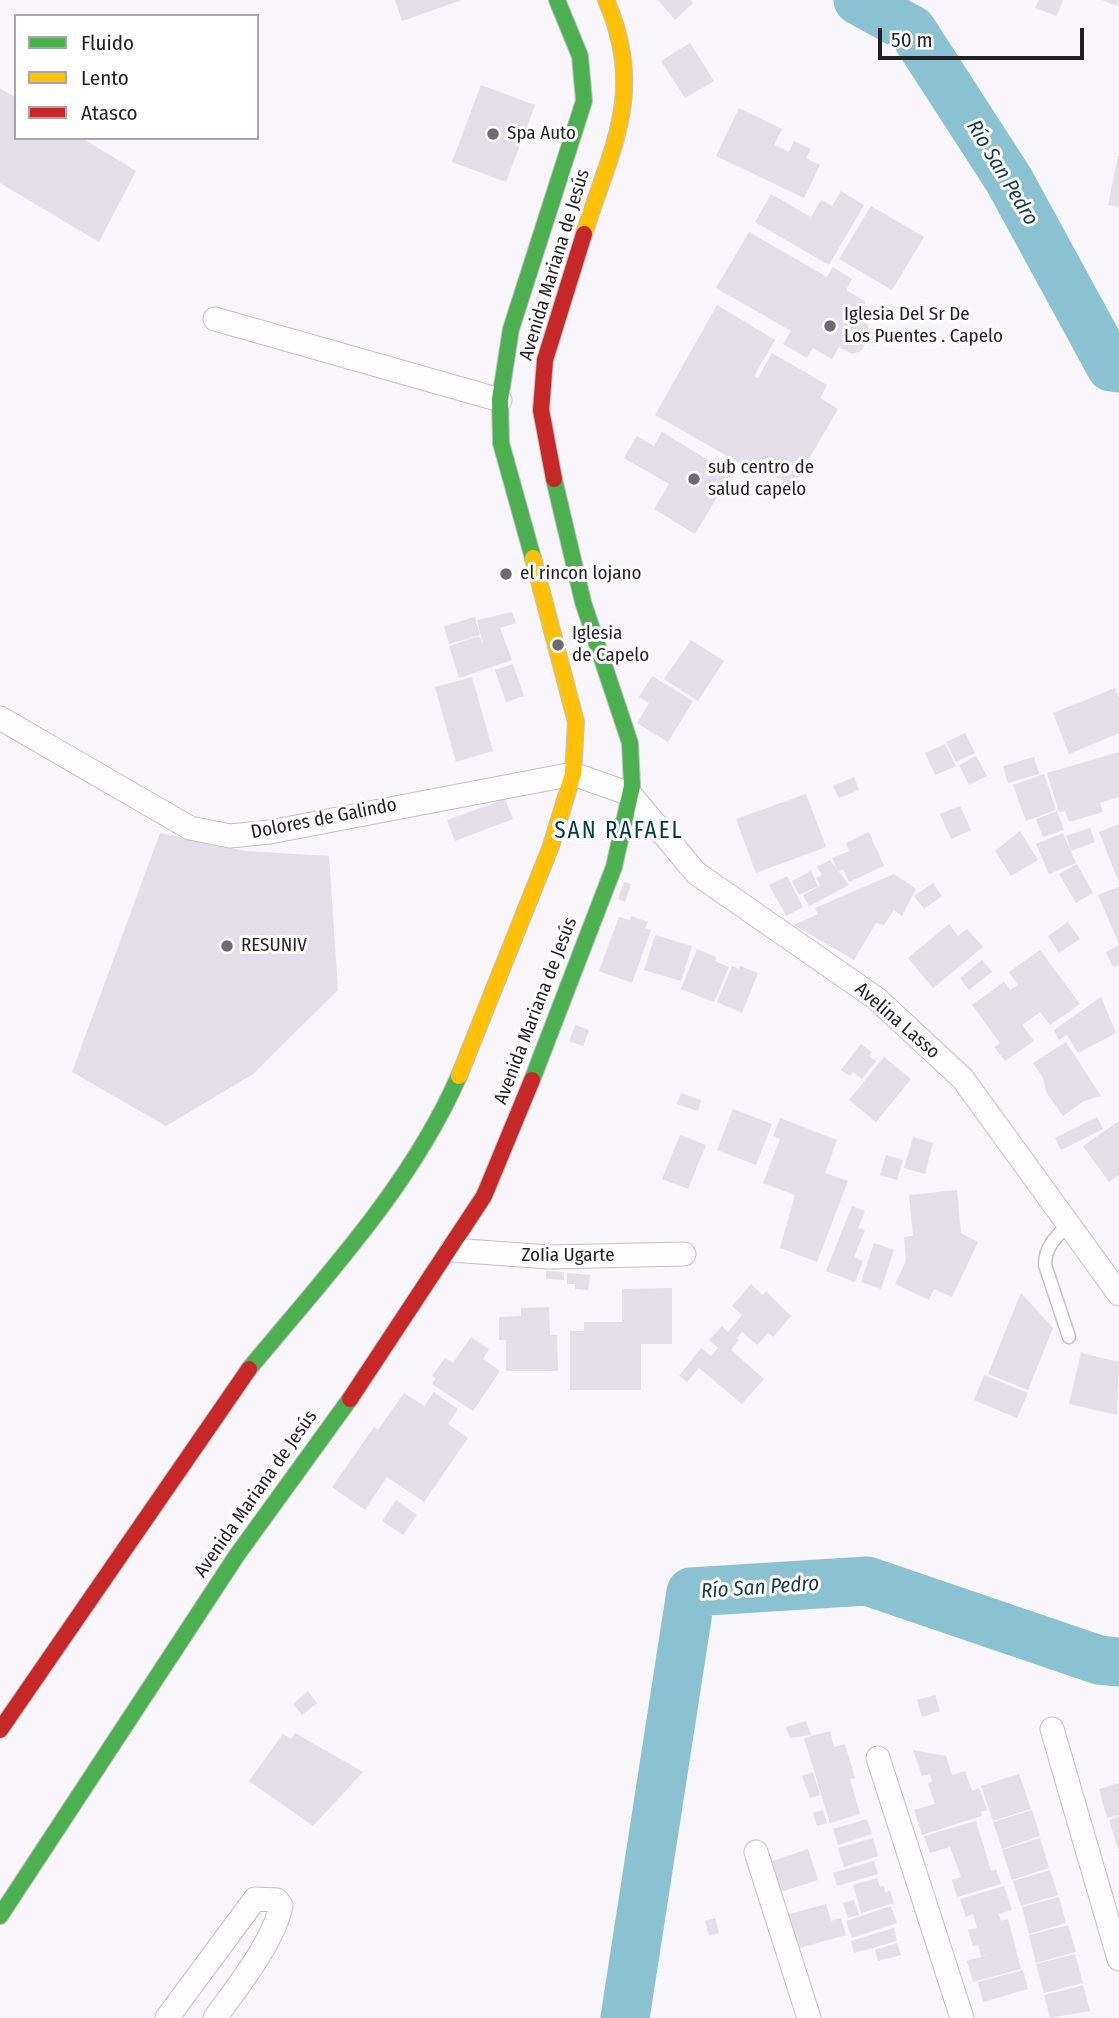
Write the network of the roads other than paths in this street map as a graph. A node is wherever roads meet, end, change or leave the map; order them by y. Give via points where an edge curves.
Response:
1 (558, 0) edge
2 (606, 0) edge
3 (628, 69) junction
4 (595, 74) junction
5 (215, 319) dead end
6 (500, 400) junction
7 (0, 718) edge
8 (573, 774) junction
9 (630, 794) junction
10 (1069, 1224) junction
11 (452, 1250) junction
12 (684, 1254) dead end
13 (1119, 1294) edge
14 (1069, 1337) dead end
15 (1052, 1729) dead end
16 (0, 1730) edge
17 (878, 1758) dead end
18 (756, 1852) dead end
19 (0, 1916) edge
20 (1119, 1959) edge
21 (167, 2018) edge
22 (215, 2018) edge
23 (809, 2018) edge
24 (962, 2018) edge

1 - 4 street, Avenida Mariana de Jesús
2 - 3 street, Avenida Mariana de Jesús
3 - 4 street
3 - 9 street, Avenida Mariana de Jesús via 616,135 545,360 541,410 583,602 630,743
4 - 6 street, Avenida Mariana de Jesús via 507,344
5 - 6 street
6 - 8 street, Avenida Mariana de Jesús via 501,443 576,722
7 - 8 street, Dolores de Galindo via 190,828 230,836
8 - 9 street
8 - 16 street, Avenida Mariana de Jesús via 551,846 471,1050 443,1113 410,1170 241,1379
9 - 10 street, Avelina Lasso via 696,873 877,999 963,1079
9 - 11 street, Avenida Mariana de Jesús via 614,867 515,1124 484,1196
10 - 13 street, Avelina Lasso
10 - 14 lane via 1045,1254
11 - 12 street, ZoIia Ugarte via 548,1257
11 - 19 street, Avenida Mariana de Jesús via 386,1350 237,1555
15 - 20 street
17 - 24 street
18 - 23 street
21 - 22 street via 255,1899 277,1900 279,1916

